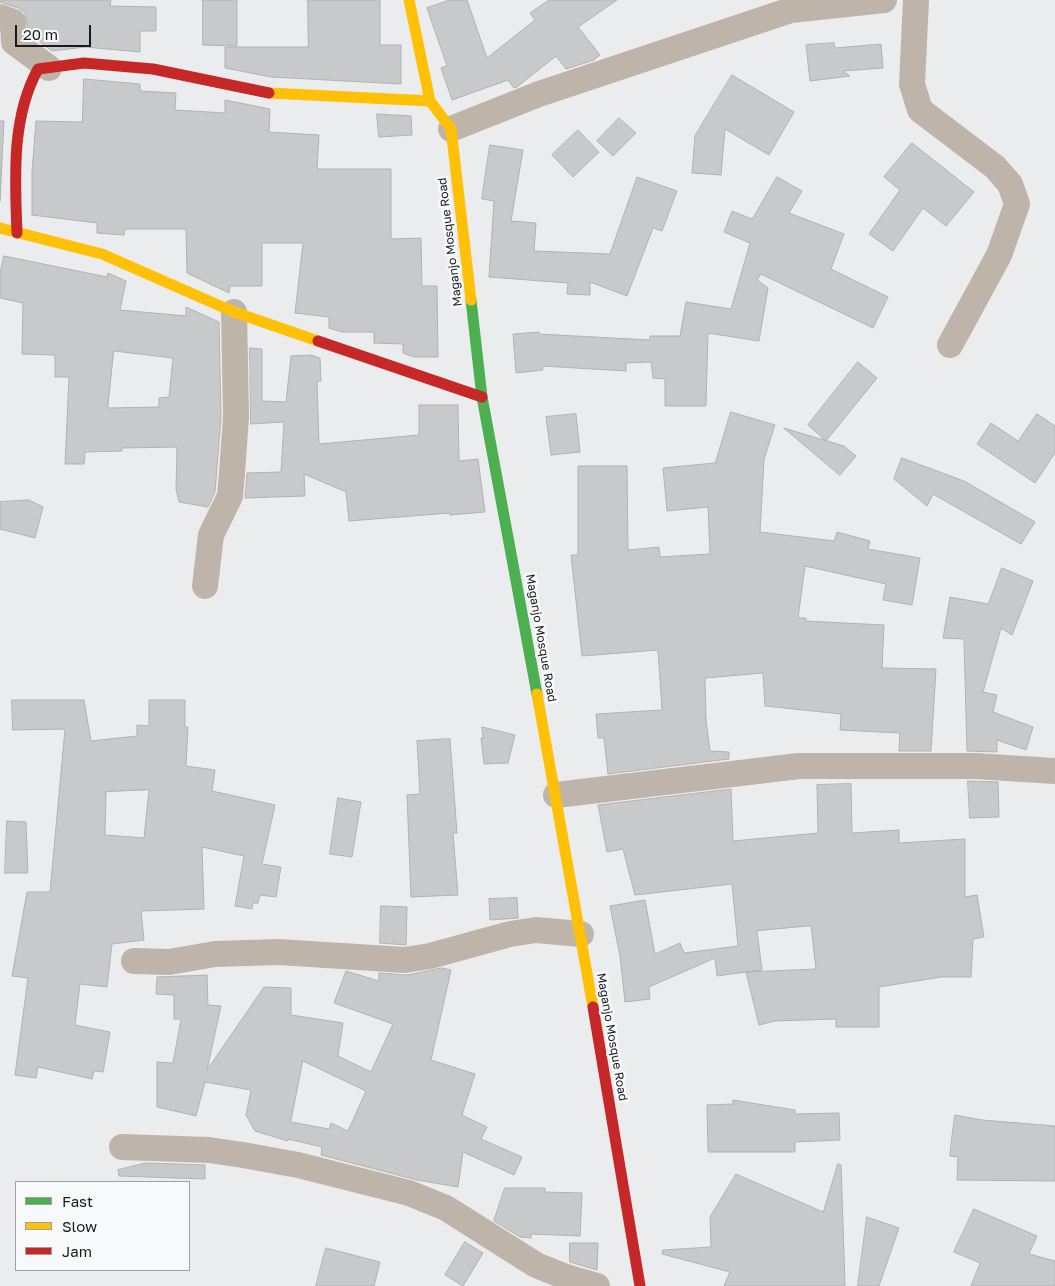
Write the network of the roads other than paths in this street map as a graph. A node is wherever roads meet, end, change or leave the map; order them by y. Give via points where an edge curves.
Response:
1 (409, 0) edge
2 (884, 0) edge
3 (916, 0) edge
4 (778, 6) edge
5 (0, 17) edge
6 (50, 68) junction
7 (430, 101) junction
8 (451, 129) junction
9 (0, 228) edge
10 (17, 233) junction
11 (234, 312) junction
12 (950, 345) dead end
13 (482, 397) junction
14 (205, 586) dead end
15 (1055, 771) edge
16 (556, 795) junction
17 (581, 934) junction
18 (134, 961) dead end
19 (122, 1147) dead end
20 (598, 1286) edge
21 (640, 1286) edge

1 - 7 street
2 - 4 street
3 - 12 street via 912,84 920,110 995,167 1010,184 1017,204 998,255
4 - 8 street via 664,54 539,94
5 - 6 street via 13,22 14,42
6 - 7 street via 84,63 153,69 269,93
6 - 10 street via 38,69 30,80 25,98 15,184
7 - 8 street
8 - 13 street, Maganjo Mosque Road
9 - 10 street
10 - 11 street via 102,254
11 - 13 street
11 - 14 street via 236,416 230,496 211,535
13 - 16 street, Maganjo Mosque Road
15 - 16 street via 975,766 799,766
16 - 17 street, Maganjo Mosque Road
17 - 18 street via 536,930 404,960 278,952 215,954 169,962
17 - 21 street, Maganjo Mosque Road
19 - 20 street via 209,1150 243,1155 298,1165 409,1193 446,1208 536,1265

